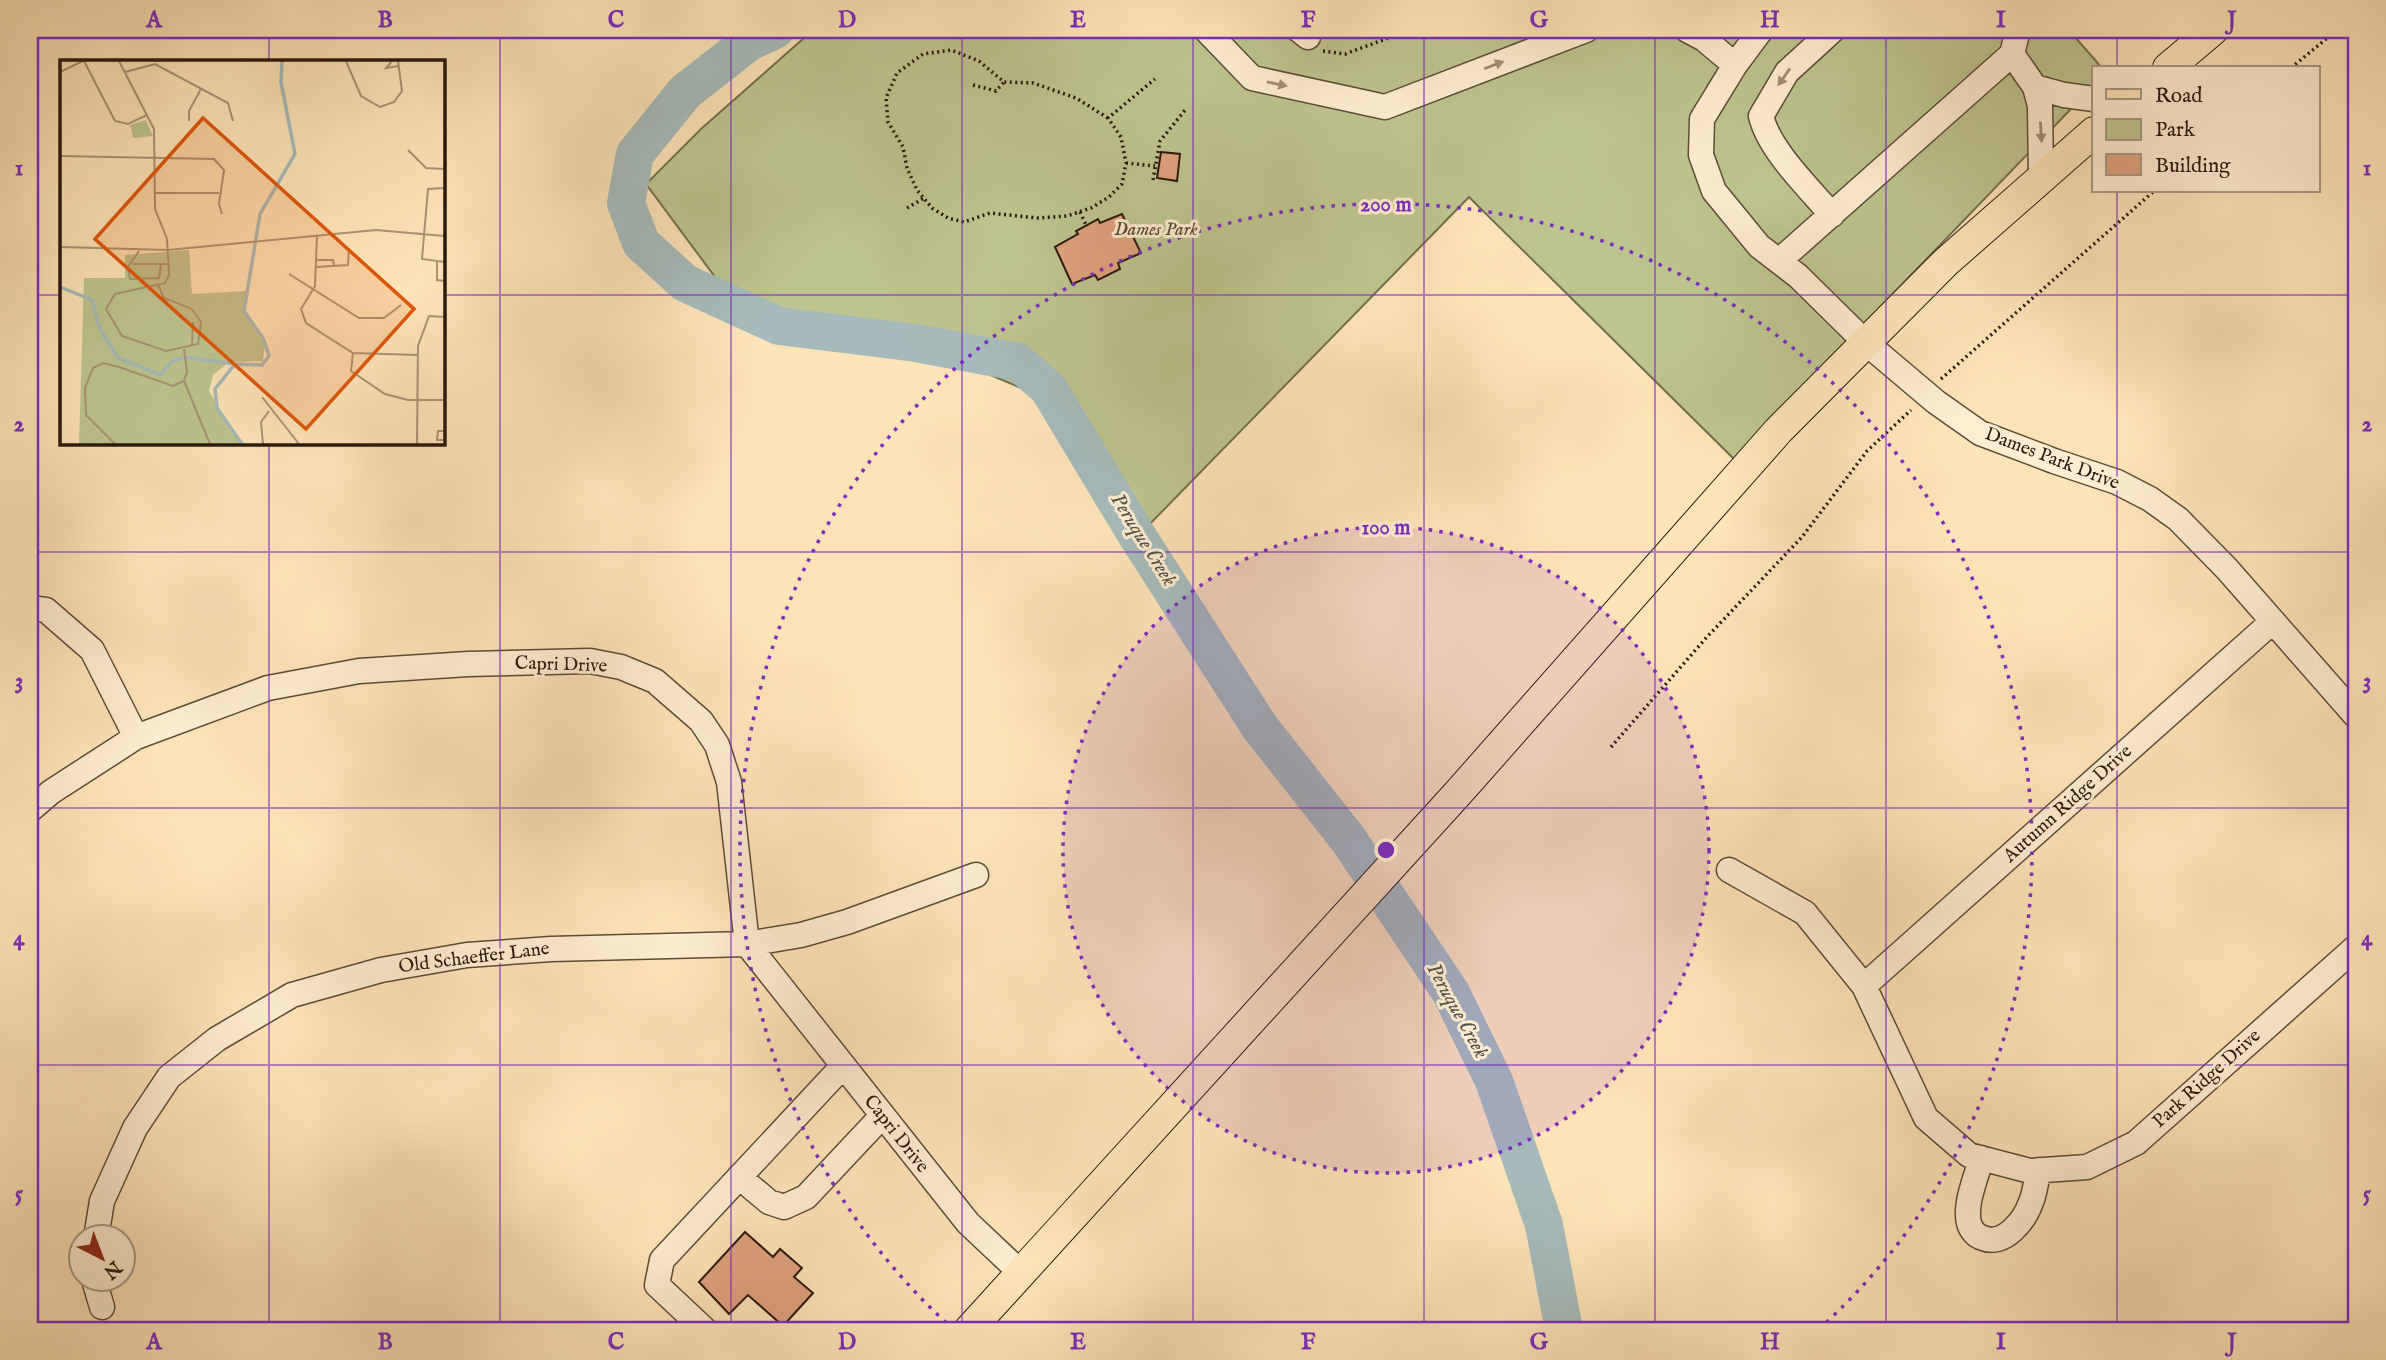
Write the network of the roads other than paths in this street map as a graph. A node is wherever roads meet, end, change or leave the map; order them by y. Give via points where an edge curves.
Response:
1 (1206, 30) edge
2 (1586, 30) edge
3 (1687, 30) edge
4 (1761, 30) edge
5 (1833, 30) edge
6 (2018, 30) edge
7 (2213, 30) edge
8 (2012, 54) junction
9 (1735, 65) junction
10 (2170, 66) edge
11 (2035, 87) junction
12 (2092, 99) edge
13 (2092, 134) edge
14 (2041, 177) junction
15 (1832, 215) junction
16 (1779, 261) junction
17 (1866, 342) junction
18 (30, 608) edge
19 (2272, 622) junction
20 (2356, 716) edge
21 (136, 737) junction
22 (30, 810) edge
23 (1729, 870) dead end
24 (976, 875) dead end
25 (747, 944) junction
26 (2356, 947) edge
27 (1864, 986) junction
28 (843, 1066) junction
29 (882, 1116) junction
30 (1981, 1158) junction
31 (2039, 1170) junction
32 (739, 1177) junction
33 (98, 1224) edge
34 (1020, 1273) junction
35 (99, 1294) edge
36 (103, 1307) dead end
37 (705, 1330) edge
38 (968, 1330) edge

1 -> 2 street via 1252,78 1385,107
3 - 9 street
4 - 9 street, Dames Park Drive
5 -> 15 street via 1787,72 1761,116 1765,130 1790,165
6 - 8 street
7 - 10 main road
8 - 11 street
8 - 15 street
9 - 16 street, Dames Park Drive via 1702,119 1701,155 1714,191 1759,246
11 - 12 street
11 -> 14 street via 2040,106
13 - 14 main road
14 - 17 main road
15 - 16 street
16 - 17 street, Dames Park Drive
17 - 19 street, Dames Park Drive via 1980,433 2117,482 2150,499 2178,519
17 - 34 main road via 1778,431 1459,792
18 - 21 street via 46,610 92,650
19 - 20 street, Dames Park Drive
19 - 27 street, Autumn Ridge Drive
21 - 22 street, Capri Drive
21 - 25 street, Capri Drive via 268,688 359,671 590,661 621,667 655,681 701,721 717,745 729,782
23 - 27 street, Park Ridge Drive via 1805,913
24 - 25 street, Old Schaeffer Lane via 847,922
25 - 28 street, Capri Drive
25 - 33 street, Old Schaeffer Lane via 467,955 381,970 292,995 217,1039 169,1077 135,1128 102,1201
26 - 31 street, Park Ridge Drive via 2136,1143 2087,1167
27 - 30 street, Park Ridge Drive via 1926,1118 1969,1155
28 - 29 street, Capri Drive
28 - 32 street
29 - 32 street via 806,1197 784,1207 769,1202
29 - 34 street, Capri Drive via 968,1223
30 - 31 street, Park Ridge Drive
30 - 31 street via 1968,1208 1969,1222 1973,1232 1994,1241 2016,1227 2031,1203
32 - 37 street via 662,1260 657,1284
34 - 38 main road
35 - 36 street

